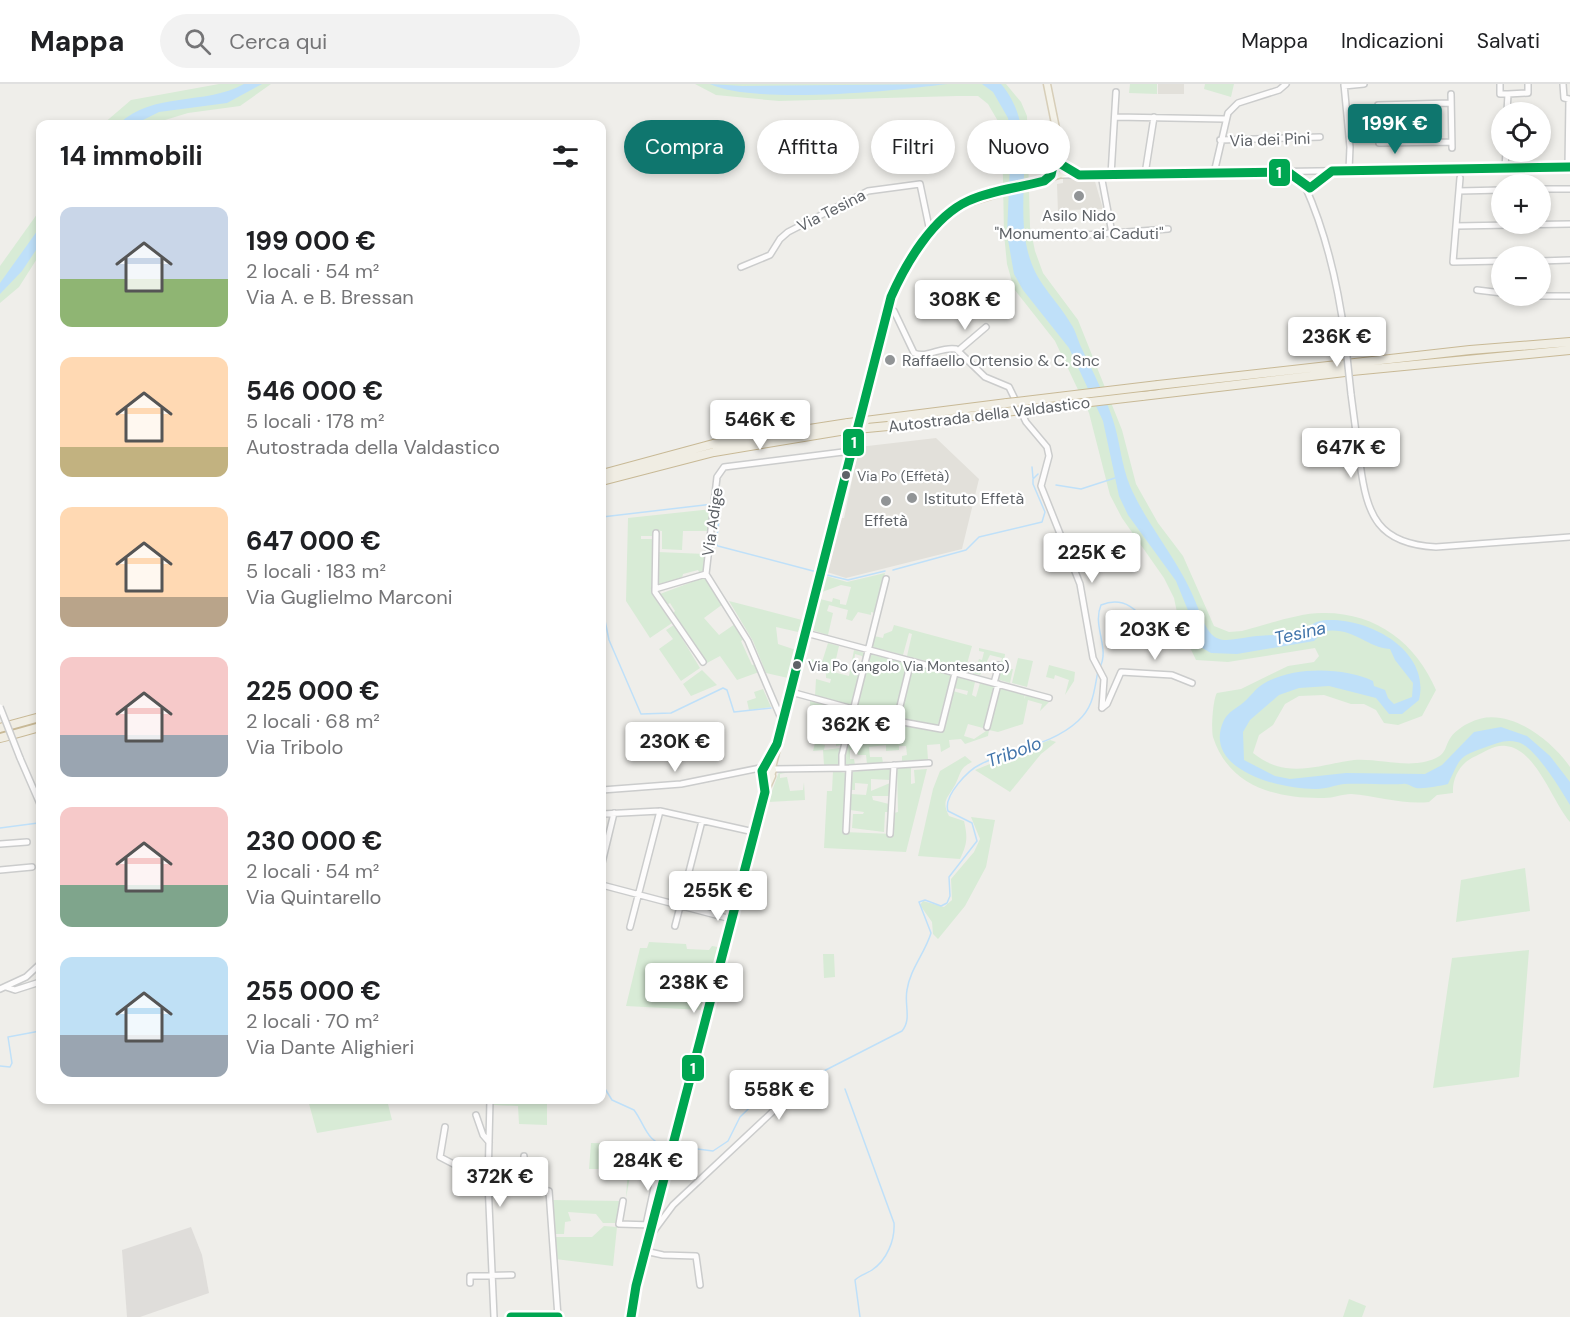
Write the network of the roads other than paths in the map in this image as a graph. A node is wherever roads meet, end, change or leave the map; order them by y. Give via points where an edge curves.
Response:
1 (1047, 84) edge
2 (1286, 84) edge
3 (1364, 84) edge
4 (1500, 84) edge
5 (1528, 84) edge
6 (1563, 84) edge
7 (1344, 85) edge
8 (1116, 92) dead end
9 (1450, 94) dead end
10 (1508, 94) junction
11 (1508, 102) edge
12 (1451, 103) junction
13 (1115, 117) junction
14 (1154, 117) junction
15 (1225, 119) junction
16 (1054, 120) edge
17 (1348, 127) junction
18 (1378, 127) junction
19 (1320, 137) dead end
20 (1220, 140) junction
21 (1505, 162) edge
22 (1569, 167) edge
23 (1505, 168) junction
24 (1070, 169) edge
25 (1349, 170) junction
26 (1310, 171) junction
27 (1332, 171) junction
28 (1288, 172) junction
29 (1214, 173) junction
30 (1049, 174) edge
31 (1145, 174) junction
32 (1079, 175) junction
33 (1101, 175) junction
34 (1112, 175) junction
35 (1061, 176) joint
36 (1460, 178) dead end
37 (1045, 180) junction
38 (1304, 184) junction
39 (1317, 184) junction
40 (1551, 189) edge
41 (1570, 189) edge
42 (1491, 190) edge
43 (1459, 191) junction
44 (1313, 201) junction
45 (1570, 224) edge
46 (1456, 226) junction
47 (1168, 228) dead end
48 (934, 232) junction
49 (1112, 233) junction
50 (1085, 235) dead end
51 (1570, 260) edge
52 (1491, 261) edge
53 (1551, 261) edge
54 (741, 267) dead end
55 (1477, 290) dead end
56 (1491, 292) edge
57 (1551, 296) edge
58 (1570, 296) edge
59 (888, 307) junction
60 (986, 327) dead end
61 (1570, 342) edge
62 (959, 350) junction
63 (1570, 350) edge
64 (1006, 408) junction
65 (847, 427) junction
66 (851, 451) junction
67 (606, 473) edge
68 (606, 480) edge
69 (656, 532) dead end
70 (1570, 537) edge
71 (706, 574) junction
72 (886, 579) dead end
73 (655, 589) junction
74 (806, 633) junction
75 (868, 650) junction
76 (911, 661) junction
77 (703, 662) dead end
78 (999, 665) dead end
79 (955, 673) junction
80 (1192, 683) dead end
81 (996, 684) junction
82 (790, 692) junction
83 (1049, 698) dead end
84 (0, 707) edge
85 (854, 709) junction
86 (36, 718) edge
87 (897, 721) junction
88 (783, 723) junction
89 (987, 727) dead end
90 (0, 728) edge
91 (36, 728) edge
92 (893, 735) dead end
93 (8, 736) edge
94 (929, 763) dead end
95 (894, 765) junction
96 (846, 768) junction
97 (770, 770) junction
98 (750, 771) junction
99 (763, 775) junction
100 (606, 790) edge
101 (765, 792) junction
102 (36, 795) edge
103 (660, 811) junction
104 (614, 813) junction
105 (606, 814) edge
106 (702, 821) junction
107 (846, 831) dead end
108 (754, 832) junction
109 (890, 834) dead end
110 (27, 842) dead end
111 (0, 844) edge
112 (606, 846) edge
113 (32, 867) dead end
114 (0, 870) edge
115 (606, 886) edge
116 (639, 894) junction
117 (680, 905) junction
118 (731, 919) junction
119 (630, 927) dead end
120 (675, 927) dead end
121 (36, 968) edge
122 (36, 983) edge
123 (3, 988) edge
124 (784, 1101) dead end
125 (490, 1104) edge
126 (476, 1114) dead end
127 (445, 1127) dead end
128 (489, 1142) junction
129 (524, 1156) dead end
130 (657, 1174) dead end
131 (488, 1182) junction
132 (525, 1188) junction
133 (623, 1201) dead end
134 (649, 1225) junction
135 (649, 1238) junction
136 (645, 1251) junction
137 (492, 1275) junction
138 (512, 1275) dead end
139 (470, 1283) dead end
140 (700, 1285) dead end
141 (494, 1317) edge
142 (511, 1317) edge
143 (558, 1317) edge
144 (631, 1317) edge

1 - 16 main road
2 - 15 street via 1279,90 1238,103
3 - 7 street
4 - 10 street via 1500,94
5 - 10 street via 1528,93
6 - 22 street via 1563,98 1569,99
7 - 17 street
8 - 13 street
9 - 12 street
10 - 11 street
12 - 18 street via 1378,105
12 - 18 street via 1451,145 1379,144
13 - 14 street
13 - 34 street
14 - 15 street
14 - 31 street
15 - 20 street
17 - 18 street
17 - 25 street
19 - 20 street, Via dei Pini
20 - 29 street
21 - 23 street
22 - 23 street
23 - 25 street
24 - 32 street
25 - 27 street
26 - 27 street
26 - 28 street
26 - 38 street via 1303,176
26 - 39 street via 1318,176
27 - 39 street
28 - 29 street
28 - 38 street
29 - 31 street
30 - 37 main road
31 - 34 street
32 - 33 street
32 - 35 street
33 - 34 street
33 - 49 street
35 - 37 main road
36 - 43 street
37 - 48 main road via 972,200 954,210
38 - 39 street
38 - 44 street
39 - 44 street
40 - 41 street
42 - 43 street
43 - 46 street
44 - 70 street, bridge via 1336,279 1364,496 1372,516 1397,540 1414,546
45 - 46 street
46 - 52 street via 1453,262
47 - 49 street
48 - 54 street, Via Tesina via 929,226 920,184 868,190 788,232 770,255
48 - 59 main road via 903,272
49 - 50 street
51 - 53 street
55 - 56 street
57 - 58 street
59 - 62 street via 918,355 946,348
59 - 66 main road
60 - 62 street
61 - 64 highway, Autostrada della Valdastico, bridge via 1158,385
62 - 80 street via 985,376 1009,387 1026,422 1047,447 1049,456 1041,486 1080,584 1093,657 1104,686 1102,708 1121,672 1172,675
63 - 64 highway, Autostrada della Valdastico, bridge
64 - 65 highway, Autostrada della Valdastico, bridge via 888,426
64 - 65 highway, Autostrada della Valdastico, bridge via 865,421
65 - 67 highway via 713,444
65 - 68 highway, Autostrada della Valdastico via 723,450
66 - 71 street, Via Adige via 724,467 717,477
66 - 74 main road
69 - 73 street
71 - 73 street
71 - 88 street, Via Adige via 748,641
72 - 75 street
73 - 77 street
74 - 75 street
74 - 82 main road
75 - 76 street
75 - 85 street
76 - 79 street
76 - 87 street
78 - 81 street
79 - 81 street
79 - 87 street via 941,729
81 - 83 street
81 - 89 street
82 - 85 street
82 - 88 main road
84 - 102 street, bridge
85 - 87 street
85 - 96 street via 842,755
86 - 90 highway
87 - 92 street
88 - 97 main road
91 - 93 highway
94 - 95 street
95 - 96 street
95 - 109 street
96 - 97 street
96 - 107 street
97 - 98 street
97 - 99 main road
97 - 101 main road
98 - 99 street
98 - 100 street via 681,784
99 - 101 main road
101 - 108 main road
103 - 104 street
103 - 106 street
103 - 116 street
104 - 105 street
104 - 112 street
106 - 108 street
106 - 117 street
108 - 118 main road
110 - 111 street
113 - 114 street
115 - 116 street
116 - 117 street
116 - 119 street
117 - 118 street
117 - 120 street
118 - 134 main road
121 - 123 street
122 - 123 street via 15,990
124 - 135 street via 673,1205
125 - 128 street
126 - 128 street
127 - 131 street via 441,1157
128 - 131 street
129 - 132 street
130 - 134 street
131 - 132 street
131 - 137 street
132 - 143 street via 549,1191
133 - 134 street via 619,1224
134 - 135 main road
135 - 136 main road
136 - 140 street via 663,1256 696,1256
136 - 144 main road
137 - 138 street
137 - 139 street via 470,1276
137 - 141 street
142 - 143 street

